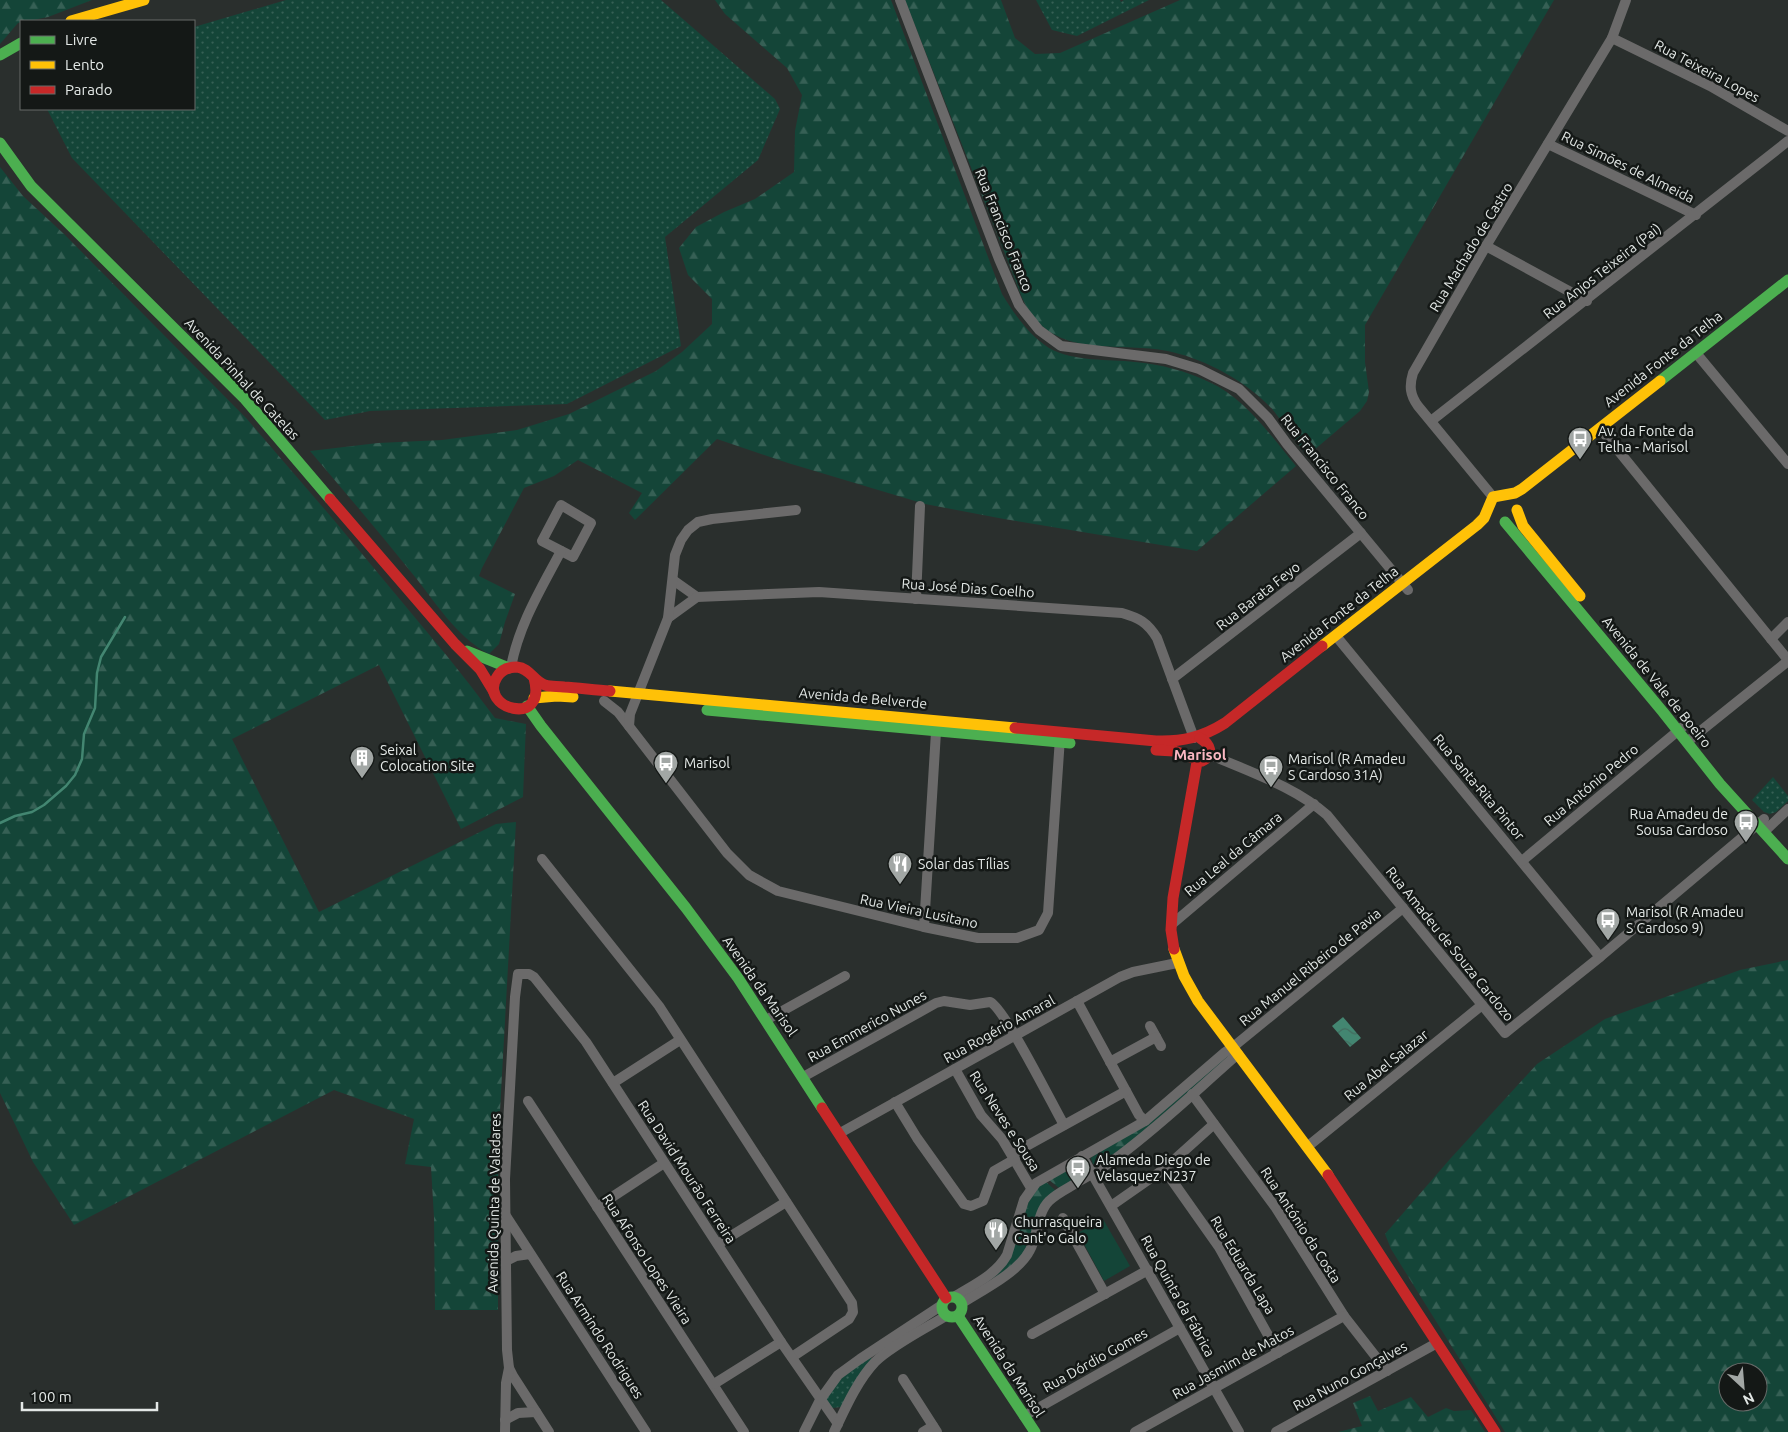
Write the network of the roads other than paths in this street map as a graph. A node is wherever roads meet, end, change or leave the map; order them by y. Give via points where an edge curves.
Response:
1 (144, 0) edge
2 (900, 0) edge
3 (1626, 0) edge
4 (74, 20) edge
5 (1612, 38) junction
6 (20, 44) edge
7 (4, 53) edge
8 (0, 60) edge
9 (1788, 131) edge
10 (1788, 141) edge
11 (0, 143) edge
12 (1548, 144) junction
13 (1696, 215) junction
14 (1486, 246) junction
15 (1788, 280) edge
16 (1788, 291) edge
17 (1586, 301) junction
18 (1698, 356) junction
19 (1431, 421) junction
20 (1603, 431) junction
21 (1788, 464) edge
22 (1508, 495) junction
23 (1491, 502) junction
24 (920, 506) dead end
25 (1517, 509) junction
26 (796, 510) dead end
27 (1503, 522) junction
28 (1361, 533) junction
29 (560, 551) junction
30 (673, 580) junction
31 (1405, 587) junction
32 (698, 597) junction
33 (916, 599) junction
34 (668, 618) junction
35 (1788, 622) edge
36 (1339, 639) junction
37 (1770, 639) junction
38 (455, 644) junction
39 (1788, 661) edge
40 (510, 668) junction
41 (534, 678) junction
42 (1172, 679) junction
43 (494, 692) junction
44 (636, 698) junction
45 (604, 701) junction
46 (530, 702) junction
47 (629, 726) junction
48 (1682, 728) junction
49 (936, 732) junction
50 (1060, 737) junction
51 (1195, 739) junction
52 (1690, 739) junction
53 (1210, 752) junction
54 (1193, 760) junction
55 (1314, 804) junction
56 (1788, 809) edge
57 (1764, 826) junction
58 (1788, 845) edge
59 (1788, 858) edge
60 (542, 859) dead end
61 (1522, 861) junction
62 (1404, 908) junction
63 (1171, 925) junction
64 (924, 927) junction
65 (1600, 957) junction
66 (1178, 963) junction
67 (518, 974) joint
68 (845, 976) dead end
69 (1077, 1001) junction
70 (1482, 1005) junction
71 (766, 1020) junction
72 (1150, 1026) dead end
73 (1015, 1036) junction
74 (680, 1040) junction
75 (1236, 1051) junction
76 (1110, 1062) junction
77 (955, 1069) junction
78 (804, 1077) junction
79 (612, 1083) junction
80 (1126, 1091) junction
81 (1192, 1094) junction
82 (528, 1101) dead end
83 (895, 1102) junction
84 (1145, 1122) junction
85 (1214, 1124) junction
86 (1064, 1125) junction
87 (840, 1132) junction
88 (1307, 1147) junction
89 (1013, 1156) junction
90 (1082, 1156) junction
91 (664, 1163) junction
92 (1164, 1169) junction
93 (1093, 1174) junction
94 (1031, 1188) junction
95 (786, 1202) junction
96 (1111, 1206) junction
97 (597, 1207) junction
98 (506, 1216) junction
99 (1063, 1218) dead end
100 (718, 1244) junction
101 (530, 1254) junction
102 (506, 1261) junction
103 (1148, 1270) junction
104 (1105, 1294) junction
105 (951, 1306) junction
106 (1344, 1316) junction
107 (1180, 1328) junction
108 (1032, 1334) dead end
109 (781, 1342) junction
110 (1437, 1343) junction
111 (1278, 1353) junction
112 (792, 1357) junction
113 (509, 1368) junction
114 (1386, 1371) junction
115 (903, 1379) dead end
116 (714, 1384) junction
117 (1214, 1388) junction
118 (820, 1400) junction
119 (536, 1412) junction
120 (1024, 1416) junction
121 (505, 1420) junction
122 (836, 1428) edge
123 (935, 1429) edge
124 (642, 1431) edge
125 (505, 1432) edge
126 (550, 1432) edge
127 (744, 1432) edge
128 (804, 1432) edge
129 (923, 1432) edge
130 (1034, 1432) edge
131 (1135, 1432) edge
132 (1239, 1432) edge
133 (1276, 1432) edge
134 (1495, 1432) edge

1 - 4 main road
2 - 28 street, Rua Francisco Franco via 999,259 1019,305 1039,330 1061,346 1166,358 1199,368 1239,389 1268,418
3 - 5 street, Rua Machado de Castro
5 - 9 street, Rua Teixeira Lopes via 1710,86
5 - 12 street, Rua Machado de Castro
6 - 7 main road
7 - 8 main road
10 - 13 street, Rua Anjos Teixeira (Pai)
11 - 38 main road, Avenida Pinhal de Catelas via 31,186 244,398
12 - 13 street, Rua Simões de Almeida
12 - 14 street, Rua Machado de Castro
13 - 17 street, Rua Anjos Teixeira (Pai)
14 - 17 street
14 - 19 street, Rua Machado de Castro via 1413,373 1410,390
15 - 18 main road, Avenida Fonte da Telha
16 - 18 main road, Avenida Fonte da Telha
17 - 19 street, Rua Anjos Teixeira (Pai)
18 - 20 main road, Avenida Fonte da Telha
18 - 21 street
19 - 23 street, Rua Machado de Castro
20 - 22 main road, Avenida Fonte da Telha via 1515,494
20 - 25 main road, Avenida Fonte da Telha
20 - 37 street
22 - 23 main road, Avenida Fonte da Telha via 1503,494
22 - 25 main road
23 - 27 main road via 1492,516
23 - 31 main road, Avenida Fonte da Telha via 1478,525
24 - 33 street
25 - 27 main road, Avenida Fonte da Telha via 1513,518
25 - 48 main road, Avenida de Vale de Boeiro via 1523,526
26 - 30 street via 698,522 681,540 675,555
27 - 31 main road, Avenida Fonte da Telha via 1486,528
27 - 48 main road, Avenida de Vale de Boeiro
28 - 31 street, Rua Francisco Franco
28 - 42 street, Rua Barata Feyo
29 - 29 street via 542,540 560,505 592,523 573,557
29 - 40 street via 528,613
30 - 32 street
30 - 34 street
31 - 36 main road, Avenida Fonte da Telha
32 - 33 street, Rua José Dias Coelho via 819,592
32 - 34 street
33 - 42 street, Rua José Dias Coelho via 1122,613 1137,617 1150,627 1157,638
34 - 44 street
35 - 37 street
36 - 51 main road, Avenida Fonte da Telha via 1225,723
36 - 53 main road, Avenida Fonte da Telha via 1214,743
36 - 61 street, Rua Santa-Rita Pintor
37 - 39 street
38 - 40 main road, Avenida de Belverde
38 - 43 main road, Avenida Pinhal de Catelas via 480,669
39 - 52 street
40 - 41 main road, Avenida de Belverde via 525,669
40 - 43 main road via 497,677
41 - 44 main road, Avenida de Belverde via 544,685
41 - 46 main road via 537,688
42 - 51 street, Rua José Dias Coelho
43 - 46 main road, Avenida de Belverde via 504,707 516,710
44 - 45 main road, Avenida de Belverde
44 - 47 street
44 - 49 main road, Avenida de Belverde
44 - 50 main road, Avenida de Belverde
45 - 46 main road, Avenida de Belverde via 557,696
45 - 47 street, Rua Vieira Lusitano
46 - 71 main road, Avenida da Marisol via 540,726 686,908
47 - 64 street, Rua Vieira Lusitano via 727,853 749,875 778,891
48 - 52 main road, Avenida de Vale de Boeiro
48 - 61 street, Rua António Pedro
49 - 50 main road, Avenida de Belverde
49 - 64 street
50 - 51 main road, Avenida de Belverde via 1162,742
50 - 54 main road, Avenida de Belverde via 1171,751
50 - 64 street, Rua Vieira Lusitano via 1048,913 1039,930 1017,938 978,938
51 - 53 main road via 1207,742
51 - 54 main road via 1186,749
52 - 57 main road, Avenida de Vale de Boeiro via 1727,778
53 - 54 main road via 1205,760
53 - 55 street, Rua Amadeu de Souza Cardozo
54 - 63 main road
55 - 62 street, Rua Amadeu de Souza Cardozo via 1327,815
55 - 63 street, Rua Leal da Câmara
56 - 57 street, Rua Amadeu de Souza Cardozo
57 - 58 main road, Avenida de Vale de Boeiro
57 - 59 main road, Avenida de Vale de Boeiro
57 - 65 street, Rua Amadeu de Souza Cardozo
60 - 74 street via 645,987
61 - 65 street, Rua Santa-Rita Pintor
62 - 70 street, Rua Amadeu de Souza Cardozo
62 - 75 street, Rua Manuel Ribeiro de Pavia
63 - 66 main road
65 - 70 street, Rua Amadeu de Souza Cardozo via 1505,1033
66 - 69 street, Rua Rogério Amaral via 1127,974
66 - 75 main road via 1190,990
67 - 79 street, Rua David Mourão Ferreira via 529,974 542,986 586,1042
67 - 98 street, Avenida Quinta de Valadares via 506,1139
68 - 71 street
69 - 73 street, Rua Rogério Amaral
69 - 76 street
70 - 88 street, Rua Abel Salazar
71 - 78 main road, Avenida da Marisol
72 - 76 street via 1159,1041
73 - 77 street, Rua Rogério Amaral
73 - 78 street, Rua Emmerico Nunes via 993,1002 966,1005 940,1002
73 - 86 street
74 - 79 street
74 - 95 street
75 - 81 street
75 - 84 street via 1224,1053
75 - 88 main road
76 - 80 street
77 - 83 street, Rua Rogério Amaral
77 - 89 street, Rua Neves e Sousa via 981,1115
78 - 87 main road, Avenida da Marisol
79 - 91 street, Rua David Mourão Ferreira
80 - 84 street
80 - 86 street
81 - 85 street, Rua António da Costa
81 - 93 street via 1138,1141
82 - 97 street, Rua Afonso Lopes Vieira
83 - 87 street, Rua Rogério Amaral
83 - 89 street via 916,1138 964,1204 971,1206 983,1201 994,1171
84 - 90 street
85 - 92 street
85 - 106 street, Rua António da Costa via 1276,1208
86 - 89 street
87 - 105 main road, Avenida da Marisol
88 - 110 main road via 1336,1186
89 - 94 street, Rua Neves e Sousa
90 - 93 street, Rua Quinta da Fábrica
90 - 94 street
91 - 97 street
91 - 100 street, Rua David Mourão Ferreira
92 - 96 street
92 - 111 street, Rua Eduarda Lapa via 1219,1247
93 - 96 street, Rua Quinta da Fábrica
93 - 105 street via 1048,1202 1030,1252 1020,1264
94 - 105 street via 1004,1261
95 - 100 street
95 - 112 street via 852,1303 853,1312 845,1322
96 - 103 street, Rua Quinta da Fábrica
97 - 116 street, Rua Afonso Lopes Vieira
98 - 101 street, Rua Armindo Rodrigues
98 - 102 street, Avenida Quinta de Valadares
99 - 104 street
100 - 109 street, Rua David Mourão Ferreira
101 - 102 street
101 - 124 street, Rua Armindo Rodrigues
102 - 113 street, Avenida Quinta de Valadares
103 - 104 street
103 - 107 street, Rua Quinta da Fábrica
104 - 108 street
105 - 118 street via 846,1368
105 - 120 main road, Avenida da Marisol
105 - 122 street via 874,1363
106 - 111 street, Rua Jasmim de Matos
106 - 114 street, Rua António da Costa
107 - 117 street, Rua Quinta da Fábrica
107 - 120 street, Rua Dórdio Gomes
109 - 112 street, Rua David Mourão Ferreira
109 - 116 street
110 - 114 street, Rua Nuno Gonçalves
110 - 134 main road
111 - 117 street, Rua Jasmim de Matos
112 - 118 street, Rua David Mourão Ferreira
113 - 119 street
113 - 121 street, Avenida Quinta de Valadares
114 - 133 street, Rua Nuno Gonçalves
115 - 123 street
116 - 127 street, Rua Afonso Lopes Vieira
117 - 131 street, Rua Jasmim de Matos
117 - 132 street, Rua Quinta da Fábrica
118 - 122 street, Rua David Mourão Ferreira
118 - 128 street
119 - 121 street via 518,1413
119 - 126 street
120 - 130 main road, Avenida da Marisol
121 - 125 street, Avenida Quinta de Valadares
123 - 129 street

